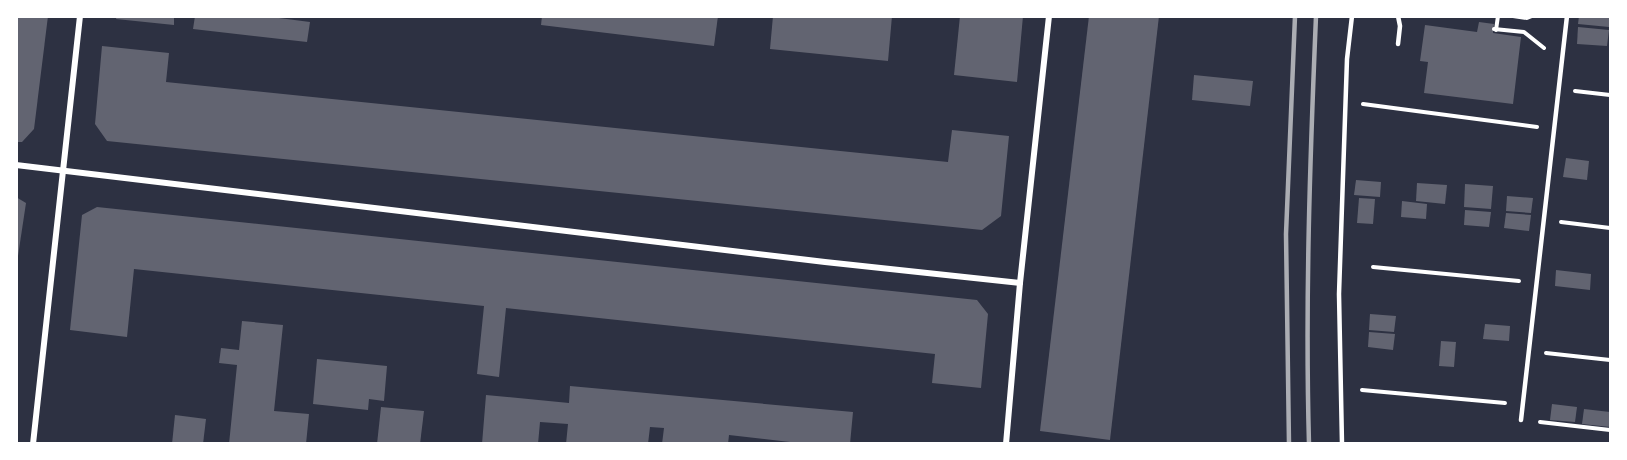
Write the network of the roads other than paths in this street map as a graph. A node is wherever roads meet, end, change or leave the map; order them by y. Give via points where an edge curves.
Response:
1 (80, 16) edge
2 (1049, 16) edge
3 (1352, 16) edge
4 (1398, 16) edge
5 (1567, 16) edge
6 (1398, 44) dead end
7 (16, 165) edge
8 (62, 169) junction
9 (1020, 283) junction
10 (1521, 420) road end
11 (33, 444) edge
12 (1006, 444) edge
13 (1342, 444) edge

1 - 8 street
2 - 9 street
3 - 13 lane via 1339,294
4 - 6 lane
5 - 10 lane
7 - 8 street
8 - 9 street
8 - 11 street
9 - 12 street

